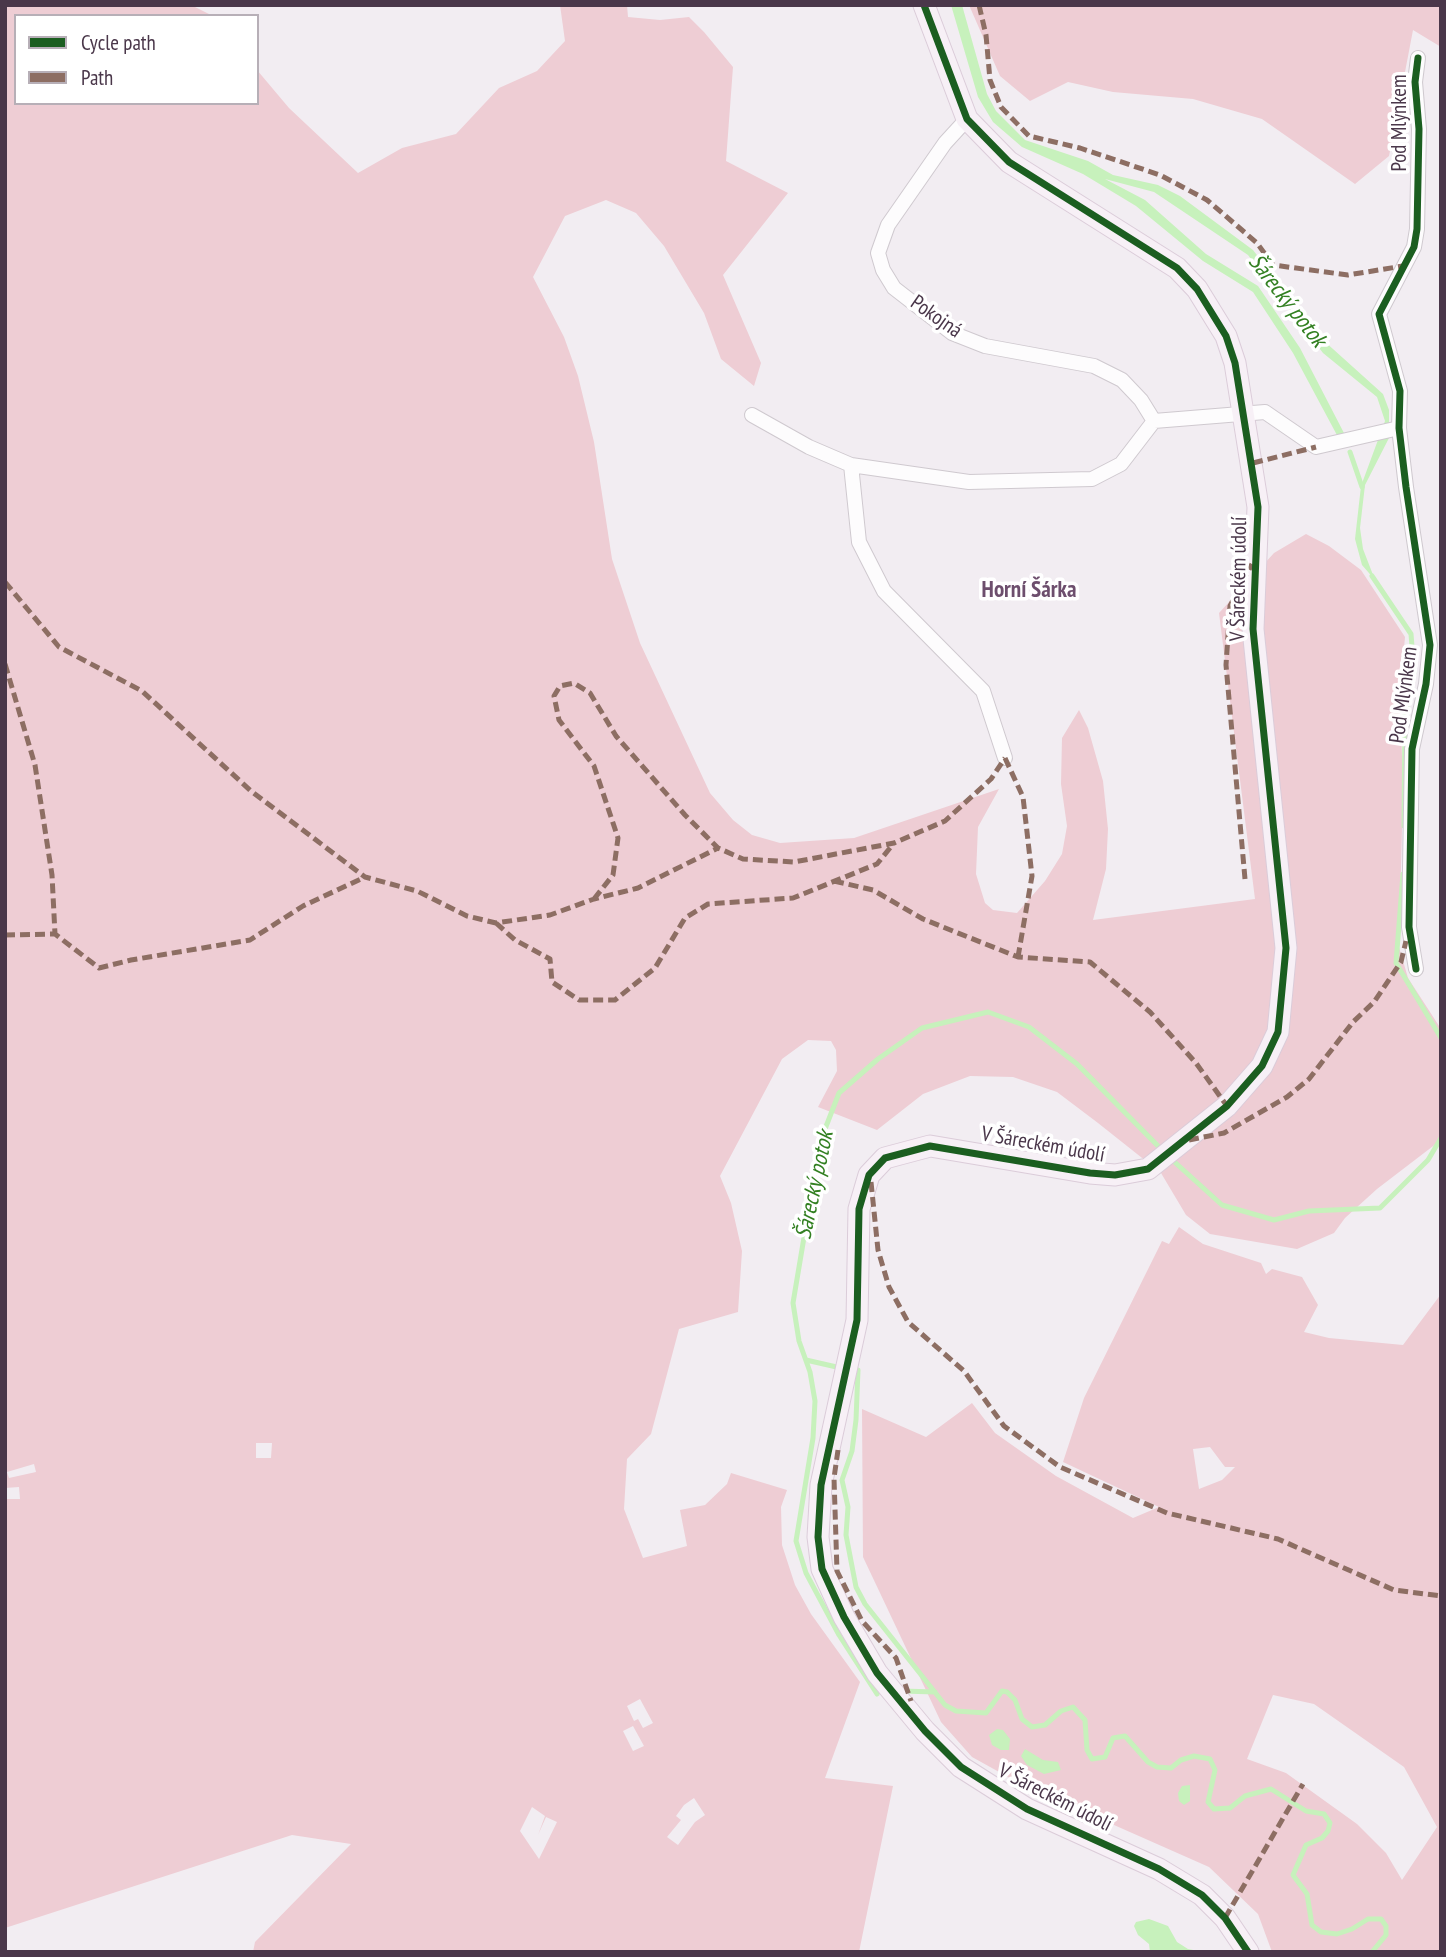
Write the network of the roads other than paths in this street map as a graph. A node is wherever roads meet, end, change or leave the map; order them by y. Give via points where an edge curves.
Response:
1 (924, 5) edge
2 (1418, 58) dead end
3 (967, 119) junction
4 (1243, 413) junction
5 (752, 415) dead end
6 (1154, 421) junction
7 (1390, 429) junction
8 (851, 465) junction
9 (1005, 758) dead end
10 (1416, 969) dead end
11 (1248, 1952) edge

1 - 3 street, V Šáreckém údolí
2 - 7 street, Pod Mlýnkem via 1418,229 1414,247 1379,314 1400,391
3 - 4 street, V Šáreckém údolí via 1009,162 1177,268 1197,289 1226,336
3 - 6 street, Pokojná via 888,225 877,253 894,288 952,333 985,346 1094,366 1122,380
4 - 6 street
4 - 7 street via 1265,412 1316,447
4 - 11 street, V Šáreckém údolí via 1258,507 1253,629 1286,948 1278,1032 1262,1066 1227,1106 1148,1169 1090,1174 930,1146 885,1158 869,1175 859,1209 859,1287 849,1367 821,1485 818,1537 822,1569 877,1673 961,1767 1027,1809 1159,1869 1202,1895
5 - 8 street
6 - 8 street via 1122,464 1091,479 970,482
7 - 10 street, Pod Mlýnkem via 1430,645 1412,749 1409,927
8 - 9 street via 859,542 878,579 891,599 983,691

